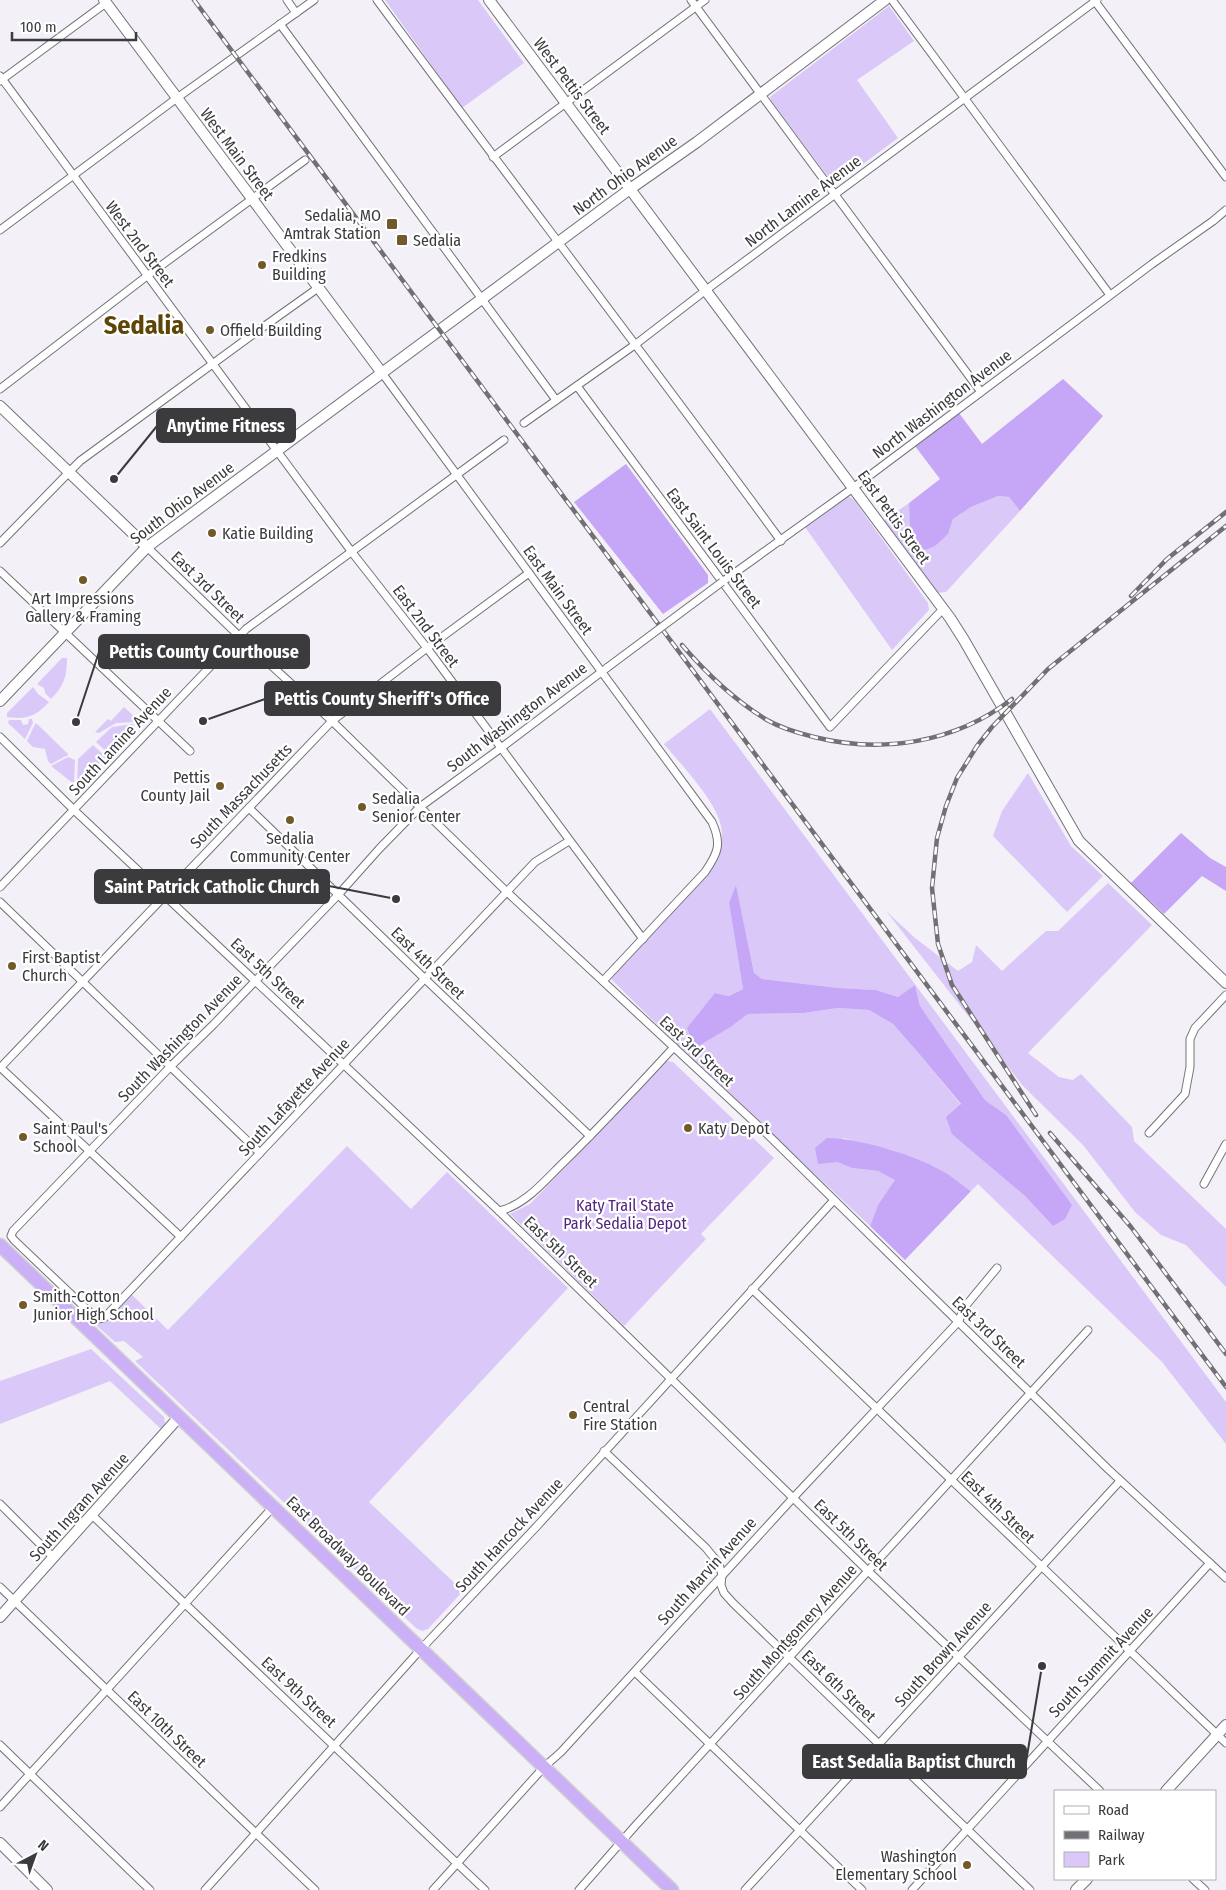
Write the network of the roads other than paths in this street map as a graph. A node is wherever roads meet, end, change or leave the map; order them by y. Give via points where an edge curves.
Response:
1 (287, 0) edge
2 (314, 0) edge
3 (378, 0) edge
4 (489, 0) edge
5 (691, 0) edge
6 (705, 0) edge
7 (885, 0) edge
8 (892, 0) edge
9 (105, 1) edge
10 (1096, 1) edge
11 (696, 7) junction
12 (296, 13) junction
13 (280, 24) junction
14 (1, 79) edge
15 (762, 93) junction
16 (177, 98) junction
17 (965, 98) junction
18 (566, 103) junction
19 (493, 157) junction
20 (305, 160) dead end
21 (73, 176) junction
22 (1226, 177) edge
23 (630, 189) junction
24 (836, 194) junction
25 (252, 199) junction
26 (1226, 210) edge
27 (0, 230) edge
28 (558, 243) junction
29 (147, 276) junction
30 (318, 288) junction
31 (706, 290) junction
32 (1110, 295) junction
33 (482, 299) junction
34 (636, 344) junction
35 (214, 364) junction
36 (382, 373) junction
37 (576, 386) junction
38 (0, 389) edge
39 (981, 392) junction
40 (556, 400) junction
41 (0, 406) edge
42 (524, 423) dead end
43 (504, 440) dead end
44 (277, 451) junction
45 (69, 471) junction
46 (456, 474) junction
47 (853, 488) junction
48 (781, 541) junction
49 (0, 543) edge
50 (147, 547) junction
51 (351, 551) junction
52 (0, 571) edge
53 (529, 573) junction
54 (722, 582) junction
55 (943, 609) junction
56 (65, 632) junction
57 (239, 636) junction
58 (427, 648) junction
59 (604, 669) junction
60 (0, 701) edge
61 (158, 720) junction
62 (332, 721) junction
63 (0, 737) edge
64 (501, 748) junction
65 (190, 751) dead end
66 (420, 806) junction
67 (249, 808) junction
68 (74, 810) junction
69 (569, 841) junction
70 (0, 887) edge
71 (507, 892) junction
72 (165, 895) junction
73 (338, 895) junction
74 (0, 902) edge
75 (643, 939) junction
76 (424, 978) junction
77 (255, 980) junction
78 (603, 981) junction
79 (82, 982) junction
80 (1226, 983) edge
81 (1226, 995) edge
82 (674, 1047) junction
83 (344, 1064) junction
84 (171, 1066) junction
85 (0, 1068) edge
86 (1150, 1133) dead end
87 (590, 1136) junction
88 (1226, 1144) edge
89 (90, 1151) junction
90 (260, 1153) junction
91 (1204, 1184) dead end
92 (834, 1200) junction
93 (499, 1211) junction
94 (181, 1238) junction
95 (0, 1245) edge
96 (997, 1268) dead end
97 (752, 1289) junction
98 (101, 1319) joint
99 (959, 1321) junction
100 (1088, 1330) dead end
101 (672, 1377) junction
102 (1031, 1392) junction
103 (876, 1409) junction
104 (179, 1417) junction
105 (604, 1451) junction
106 (951, 1480) junction
107 (1120, 1481) junction
108 (793, 1498) junction
109 (0, 1504) edge
110 (273, 1507) junction
111 (92, 1515) junction
112 (54, 1558) junction
113 (1210, 1562) junction
114 (1041, 1566) junction
115 (868, 1571) junction
116 (722, 1575) junction
117 (1226, 1578) edge
118 (0, 1587) edge
119 (15, 1601) junction
120 (186, 1604) junction
121 (0, 1617) edge
122 (421, 1649) junction
123 (1130, 1651) junction
124 (959, 1657) junction
125 (790, 1658) junction
126 (635, 1672) junction
127 (107, 1690) junction
128 (1226, 1725) edge
129 (1217, 1735) junction
130 (1047, 1741) junction
131 (1226, 1743) edge
132 (711, 1744) junction
133 (879, 1744) junction
134 (0, 1745) edge
135 (335, 1745) junction
136 (544, 1767) junction
137 (30, 1773) junction
138 (1099, 1790) edge
139 (1167, 1790) edge
140 (0, 1807) edge
141 (968, 1829) junction
142 (800, 1830) junction
143 (256, 1833) junction
144 (621, 1841) junction
145 (0, 1843) edge
146 (457, 1863) junction
147 (1086, 1880) edge
148 (1194, 1880) edge
149 (47, 1890) edge
150 (150, 1890) edge
151 (205, 1890) edge
152 (315, 1890) edge
153 (433, 1890) edge
154 (486, 1890) edge
155 (579, 1890) edge
156 (672, 1890) edge
157 (745, 1890) edge
158 (862, 1890) edge
159 (912, 1890) edge
160 (1030, 1890) edge
161 (1076, 1890) edge
162 (1205, 1890) edge

1 - 12 street
2 - 12 street
3 - 19 street
4 - 18 main road, West Pettis Street
5 - 11 street
6 - 11 street
7 - 15 main road, North Ohio Avenue
8 - 17 street
9 - 14 street
9 - 16 main road, West Main Street
10 - 17 street, North Lamine Avenue
10 - 22 street
11 - 15 street
11 - 18 street
12 - 13 street
13 - 16 street
13 - 33 street
14 - 21 street, West 2nd Street
15 - 23 main road, North Ohio Avenue
15 - 24 street
16 - 21 street
16 - 25 main road, West Main Street
17 - 24 street, North Lamine Avenue
17 - 32 street
18 - 19 street
18 - 23 main road, West Pettis Street
19 - 28 street
20 - 25 street
21 - 27 street
21 - 29 street, West 2nd Street
23 - 28 main road, North Ohio Avenue
23 - 31 main road, East Pettis Street
24 - 31 street, North Lamine Avenue
24 - 39 street
25 - 29 street
25 - 30 main road, West Main Street
26 - 32 street, North Washington Avenue
28 - 33 main road, North Ohio Avenue
28 - 34 street
29 - 35 street, West 2nd Street
29 - 38 street
30 - 35 street
30 - 36 main road, West Main Street
31 - 34 street, North Lamine Avenue
31 - 47 main road, East Pettis Street
32 - 39 street, North Washington Avenue
33 - 36 main road, North Ohio Avenue
33 - 40 street
34 - 37 street, North Lamine Avenue
34 - 48 street
35 - 44 street, West 2nd Street
35 - 45 street
36 - 44 main road, South Ohio Avenue
36 - 46 street, East Main Street
37 - 40 street, North Lamine Avenue
37 - 54 street, East Saint Louis Street
39 - 47 street, North Washington Avenue
40 - 42 street, North Lamine Avenue
41 - 45 main road
43 - 46 street
44 - 50 main road, South Ohio Avenue
44 - 51 street, East 2nd Street
45 - 49 street
45 - 50 main road
46 - 51 street, South Lamine Avenue
46 - 53 street, East Main Street
47 - 48 street, North Washington Avenue
47 - 55 main road, East Pettis Street
48 - 54 street, North Washington Avenue
50 - 56 main road, South Ohio Avenue
50 - 57 street, East 3rd Street
51 - 57 street, South Lamine Avenue
51 - 58 street, East 2nd Street
52 - 56 street
53 - 58 street, South Massachusetts
53 - 59 street, East Main Street
54 - 55 street, East Saint Louis Street via 830,726
54 - 59 street, North Washington Avenue, bridge
55 - 80 main road, East Pettis Street via 964,640 1078,841
56 - 60 main road, South Ohio Avenue
56 - 61 street
57 - 61 street, South Lamine Avenue
57 - 62 street, East 3rd Street
58 - 62 street, South Massachusetts
58 - 64 street, East 2nd Street
59 - 64 street, South Washington Avenue
59 - 75 street, East Main Street via 717,832 716,856 705,872
61 - 65 street
61 - 68 street, South Lamine Avenue
62 - 66 street, East 3rd Street
62 - 67 street, South Massachusetts
63 - 68 street, East 5th Street
64 - 66 street, South Washington Avenue
64 - 69 street, East 2nd Street
66 - 71 street, East 3rd Street
66 - 73 street, South Washington Avenue
67 - 72 street, South Massachusetts
67 - 73 street, East 4th Street
68 - 70 street, South Lamine Avenue
68 - 72 street, East 5th Street
69 - 71 street, South Lafayette Avenue via 535,862
69 - 75 street, East 2nd Street
71 - 76 street, South Lafayette Avenue
71 - 78 street, East 3rd Street
72 - 77 street, East 5th Street
72 - 79 street, South Massachusetts
73 - 76 street, East 4th Street
73 - 77 street, South Washington Avenue
74 - 79 street
75 - 78 street
76 - 83 street, South Lafayette Avenue
76 - 87 street, East 4th Street
77 - 83 street, East 5th Street
77 - 84 street, South Washington Avenue
78 - 82 street, East 3rd Street
79 - 84 street
79 - 85 street, South Massachusetts
81 - 86 street via 1195,1028 1190,1039 1190,1067 1185,1094
82 - 87 street
82 - 92 street, East 3rd Street
83 - 90 street, South Lafayette Avenue
83 - 93 street, East 5th Street
84 - 89 street, South Washington Avenue
84 - 90 street
85 - 89 street
87 - 93 street via 522,1201
88 - 91 street
89 - 94 street
89 - 98 street, South Washington Avenue via 13,1230 11,1236 96,1319
90 - 94 street, South Lafayette Avenue
92 - 97 street, South Hancock Avenue
92 - 99 street, East 3rd Street
93 - 101 street, East 5th Street
94 - 98 street, South Lafayette Avenue
95 - 104 highway, East Broadway Boulevard
96 - 99 street, South Marvin Avenue via 963,1309
97 - 101 street, South Hancock Avenue
97 - 103 street, East 4th Street
99 - 102 street, East 3rd Street
99 - 103 street, South Marvin Avenue
100 - 102 street, South Montgomery Avenue
101 - 105 street, South Hancock Avenue
101 - 108 street, East 5th Street
102 - 106 street, South Montgomery Avenue
102 - 107 street, East 3rd Street
103 - 106 street, East 4th Street
103 - 108 street, South Marvin Avenue
104 - 110 highway, East Broadway Boulevard
104 - 111 main road, South Ingram Avenue
105 - 116 street, East 6th Street via 706,1548 719,1564
105 - 122 street, South Hancock Avenue
106 - 114 street, East 4th Street
106 - 115 street, South Montgomery Avenue
107 - 113 street, East 3rd Street
107 - 114 street, South Brown Avenue
108 - 115 street, East 5th Street
108 - 116 street, South Marvin Avenue
109 - 112 street
110 - 120 street
110 - 122 highway, East Broadway Boulevard
111 - 112 main road, South Ingram Avenue
111 - 120 street, East 9th Street
112 - 119 main road, South Ingram Avenue
113 - 117 street, East 3rd Street
113 - 123 street, South Summit Avenue
114 - 123 street, East 4th Street
114 - 124 street, South Brown Avenue
115 - 124 street, East 5th Street
115 - 125 street, South Montgomery Avenue
116 - 125 street, East 6th Street via 724,1592
116 - 126 street, South Marvin Avenue
118 - 119 street, East 10th Street
119 - 121 main road, South Ingram Avenue
119 - 127 street, East 10th Street
120 - 127 street
120 - 135 street, East 9th Street
122 - 135 street, South Hancock Avenue
122 - 136 highway, East Broadway Boulevard
123 - 129 street, East 4th Street
123 - 130 street, South Summit Avenue
124 - 130 street, East 5th Street
124 - 133 street, South Brown Avenue
125 - 132 street, South Montgomery Avenue
125 - 133 street, East 6th Street
126 - 132 street
126 - 136 street, South Marvin Avenue
127 - 137 street
127 - 143 street, East 10th Street
128 - 129 main road
129 - 131 street, East 4th Street
129 - 139 main road
130 - 138 street, East 5th Street
130 - 141 street, South Summit Avenue
132 - 142 street
132 - 144 street, South Montgomery Avenue
133 - 141 street, East 6th Street
133 - 142 street, South Brown Avenue
134 - 137 street
135 - 143 street, South Hancock Avenue
135 - 146 street, East 9th Street
136 - 144 highway, East Broadway Boulevard
136 - 146 street, South Marvin Avenue
137 - 140 street
137 - 150 street
141 - 159 street, South Summit Avenue
141 - 160 street, East 6th Street
142 - 157 street, South Brown Avenue
142 - 158 street
143 - 151 street, South Hancock Avenue
143 - 152 street, East 10th Street
144 - 155 street, South Montgomery Avenue
144 - 156 highway, East Broadway Boulevard
145 - 149 main road
146 - 153 street, South Marvin Avenue
146 - 154 street, East 9th Street
147 - 161 main road
148 - 162 street

